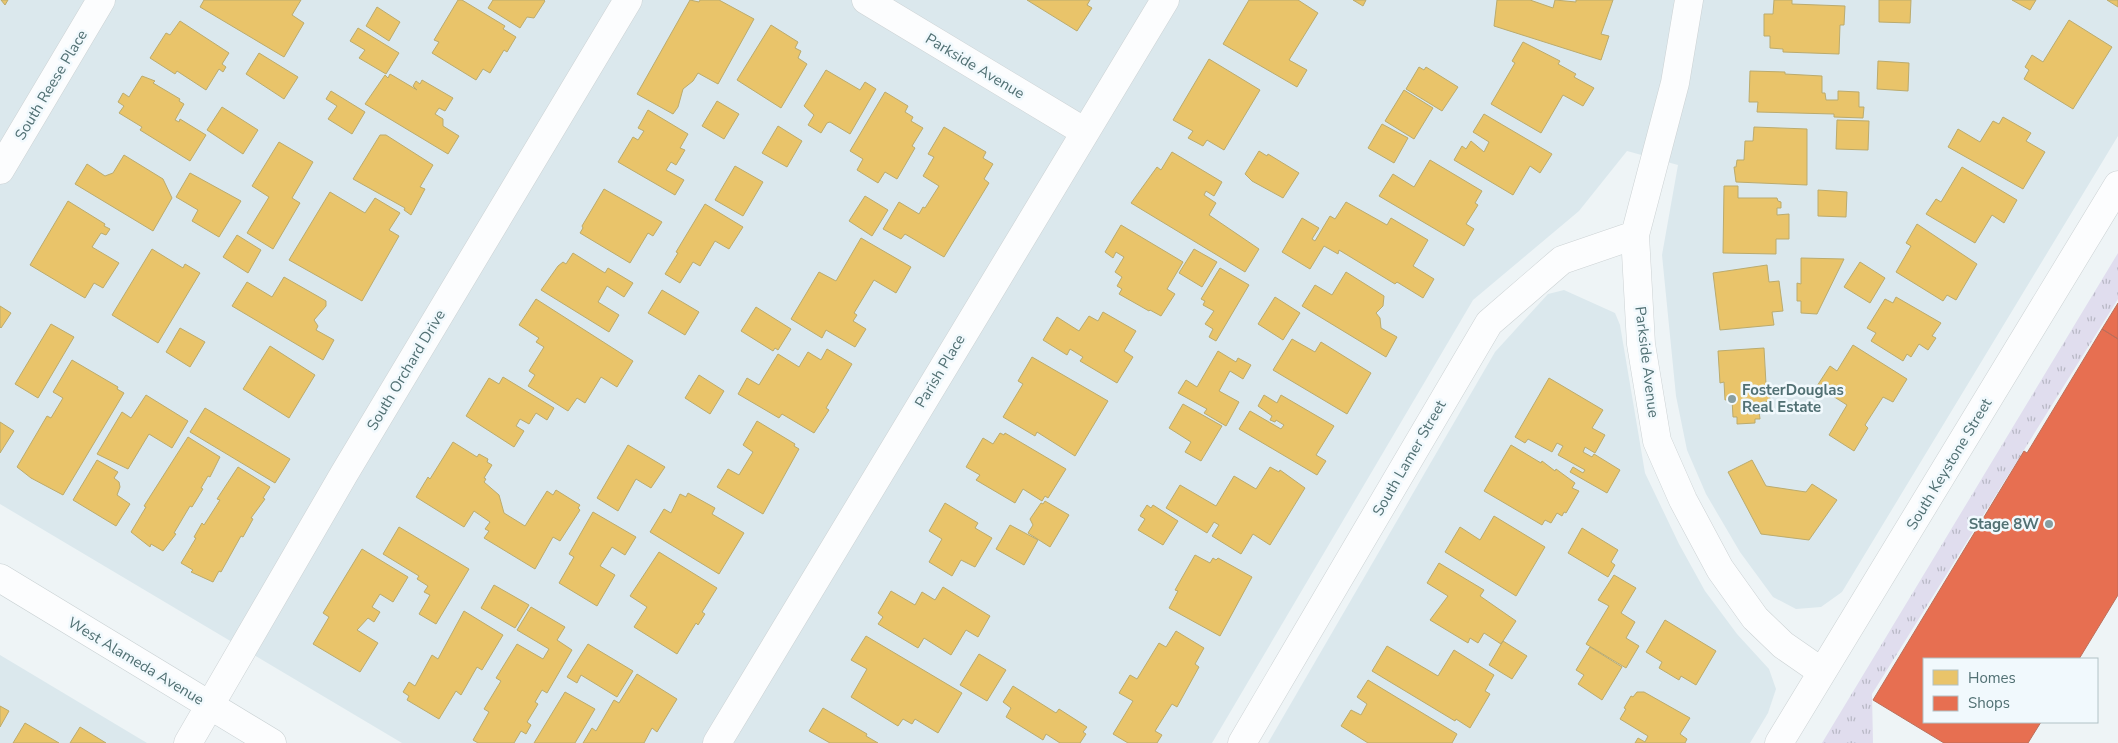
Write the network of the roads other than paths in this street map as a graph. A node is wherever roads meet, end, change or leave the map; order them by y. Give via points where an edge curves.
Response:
1 (101, 0) edge
2 (628, 0) edge
3 (866, 0) edge
4 (1164, 0) edge
5 (1689, 0) edge
6 (1085, 132) junction
7 (0, 170) edge
8 (2118, 185) edge
9 (1635, 235) junction
10 (0, 578) edge
11 (1822, 672) junction
12 (211, 706) junction
13 (188, 743) edge
14 (272, 743) edge
15 (717, 743) edge
16 (1242, 743) edge
17 (1780, 743) edge

1 - 7 street, South Reese Place
2 - 12 street, South Orchard Drive via 344,474
3 - 6 street, Parkside Avenue
4 - 6 street, Parish Place
5 - 9 street, Parkside Avenue via 1674,83
6 - 15 street, Parish Place
8 - 11 street, South Keystone Street
9 - 11 street, Parkside Avenue via 1641,344 1657,441 1683,500 1720,569 1755,618 1783,645
9 - 16 street, South Lamer Street via 1562,260 1489,323
10 - 12 street, West Alameda Avenue
11 - 17 street, South Keystone Street
12 - 13 street, South Orchard Drive
12 - 14 street, West Alameda Avenue

